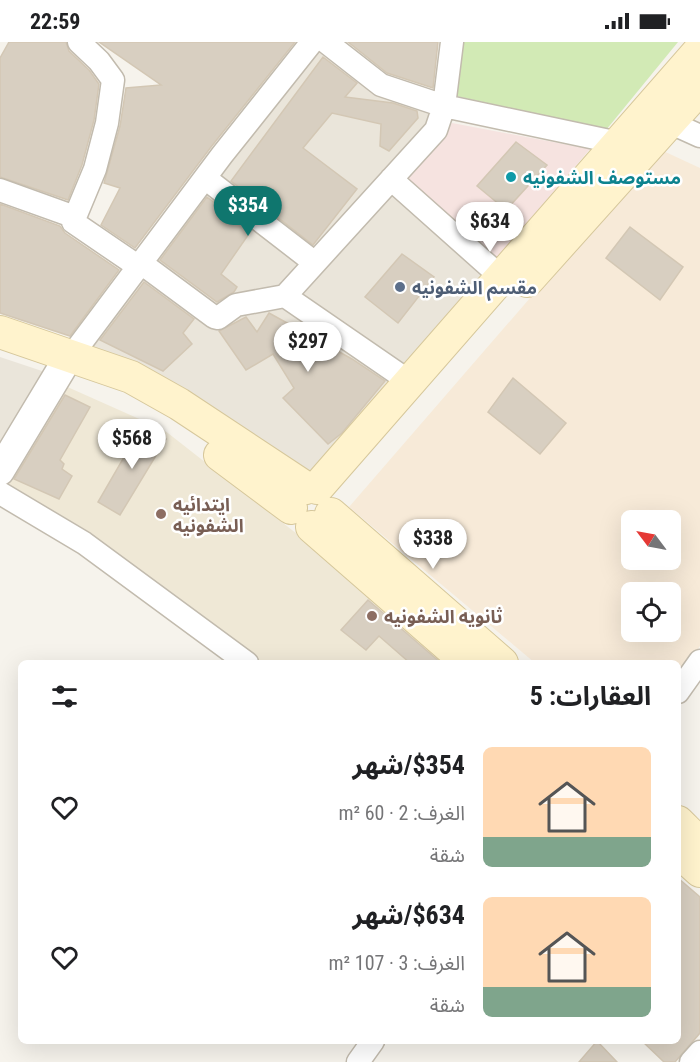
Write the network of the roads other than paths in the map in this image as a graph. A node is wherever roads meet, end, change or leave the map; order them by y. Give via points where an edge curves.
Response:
1 (79, 42) edge
2 (312, 42) edge
3 (326, 42) edge
4 (452, 42) edge
5 (700, 50) edge
6 (700, 88) edge
7 (444, 106) junction
8 (669, 122) junction
9 (700, 136) edge
10 (619, 143) junction
11 (205, 178) junction
12 (391, 179) junction
13 (0, 190) edge
14 (75, 216) junction
15 (315, 263) junction
16 (140, 265) junction
17 (501, 277) junction
18 (285, 296) junction
19 (0, 332) edge
20 (0, 348) edge
21 (67, 362) junction
22 (410, 382) junction
23 (0, 471) edge
24 (0, 493) edge
25 (315, 505) junction
26 (243, 660) edge
27 (465, 660) edge
28 (498, 660) edge
29 (700, 661) edge
30 (681, 688) edge
31 (681, 825) edge
32 (700, 844) edge
33 (681, 854) edge
34 (700, 871) edge
35 (371, 1044) edge
36 (700, 1052) edge
37 (358, 1062) edge
38 (691, 1062) edge

1 - 14 street via 113,80 95,170
2 - 11 street
3 - 7 street via 381,85
4 - 7 street
5 - 10 main road
6 - 8 main road
7 - 10 street
7 - 12 street via 436,129
8 - 9 street
8 - 25 main road
10 - 17 main road
11 - 15 street
11 - 16 street
12 - 15 street
12 - 17 street
13 - 14 street
14 - 16 street via 73,222
15 - 18 street
16 - 18 street via 218,318 236,305
16 - 21 street
17 - 22 main road
18 - 22 street
19 - 21 main road
20 - 21 main road
21 - 23 street
21 - 25 main road via 130,394 194,436
22 - 25 main road
24 - 26 street via 84,543
25 - 27 main road
25 - 28 main road
29 - 30 street
31 - 32 main road
33 - 34 main road
35 - 37 street
36 - 38 street

